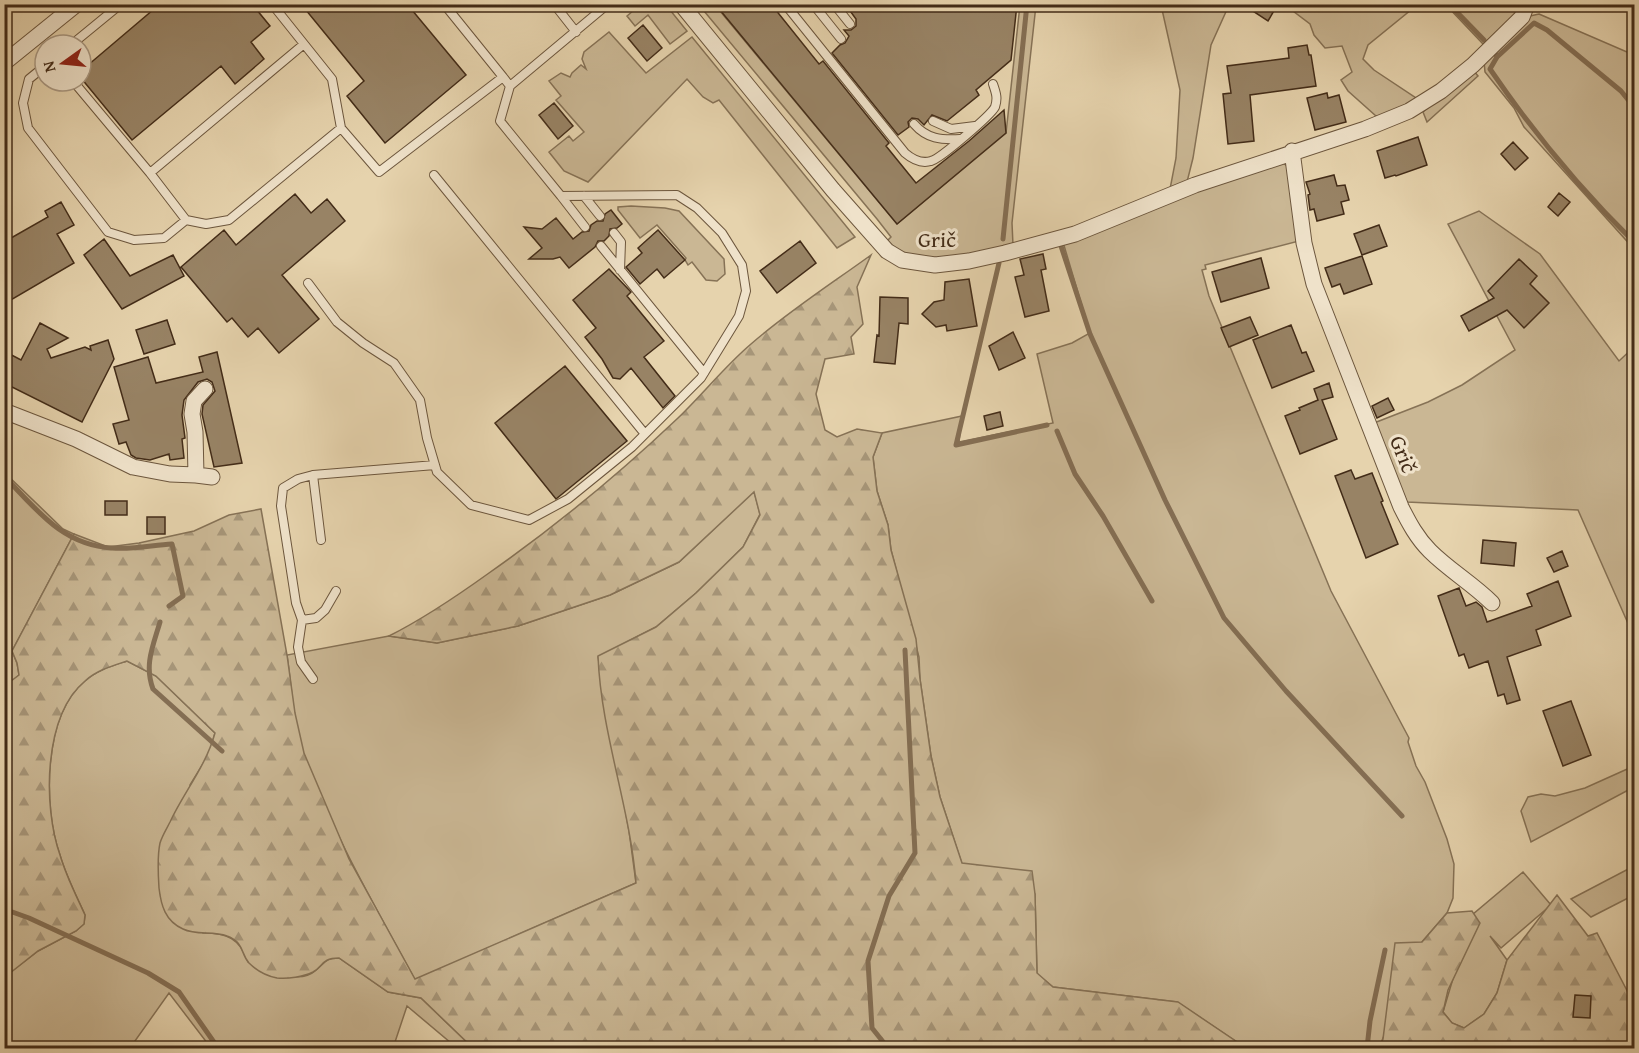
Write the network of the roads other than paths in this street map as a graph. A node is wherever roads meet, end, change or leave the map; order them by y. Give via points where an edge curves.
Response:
1 (76, 4) edge
2 (122, 4) edge
3 (272, 4) edge
4 (444, 4) edge
5 (554, 4) edge
6 (608, 4) edge
7 (681, 4) edge
8 (785, 4) edge
9 (813, 4) edge
10 (834, 4) edge
11 (1527, 4) edge
12 (850, 24) dead end
13 (576, 32) junction
14 (86, 33) edge
15 (841, 39) dead end
16 (304, 44) junction
17 (4, 63) edge
18 (33, 76) edge
19 (503, 77) junction
20 (993, 84) dead end
21 (510, 86) junction
22 (83, 93) edge
23 (933, 121) dead end
24 (914, 124) dead end
25 (979, 124) junction
26 (342, 128) junction
27 (960, 139) junction
28 (1292, 151) junction
29 (150, 173) junction
30 (434, 174) dead end
31 (561, 196) junction
32 (584, 196) junction
33 (600, 216) dead end
34 (186, 220) junction
35 (585, 227) dead end
36 (614, 233) dead end
37 (601, 246) dead end
38 (620, 270) junction
39 (308, 283) dead end
40 (704, 373) junction
41 (205, 389) dead end
42 (4, 411) edge
43 (645, 434) junction
44 (435, 465) junction
45 (196, 475) junction
46 (313, 475) junction
47 (212, 477) dead end
48 (321, 540) dead end
49 (336, 591) dead end
50 (1492, 603) dead end
51 (302, 620) junction
52 (313, 680) dead end

1 - 17 street
2 - 14 lane
3 - 16 lane
4 - 19 lane
5 - 13 lane
6 - 13 lane
7 - 28 street, Grič via 865,227 887,252 902,260 935,264 969,261 1075,234
8 - 27 lane via 912,159 930,162
9 - 15 lane
10 - 12 lane
11 - 28 street, Grič via 1522,16 1441,92 1377,124
13 - 21 lane
16 - 26 lane via 332,79
16 - 29 lane
18 - 34 lane via 23,103 28,128 108,232 134,240 164,238
19 - 21 lane
19 - 26 lane via 379,172
20 - 25 lane via 998,97 994,109
21 - 31 lane via 501,120
22 - 29 lane
23 - 25 lane via 951,129
24 - 27 lane via 928,136
25 - 27 lane
26 - 34 lane via 229,220 206,224
28 - 50 street, Grič via 1304,243 1314,284 1401,507 1431,552
29 - 34 lane
30 - 43 lane
31 - 32 lane
31 - 35 lane
32 - 33 lane
32 - 40 lane via 677,195 697,207 722,232 742,265 746,291 738,316
36 - 38 lane via 621,242
37 - 38 lane
38 - 40 lane
39 - 44 lane via 337,322 394,363 420,400
40 - 43 lane
41 - 45 street via 194,401 192,414
42 - 45 street via 133,467
43 - 44 lane via 568,499 529,520 471,505 437,472
44 - 46 lane
45 - 47 street
46 - 48 lane
46 - 51 lane via 283,488 281,506
49 - 51 lane via 316,618
51 - 52 lane via 298,647 301,662

